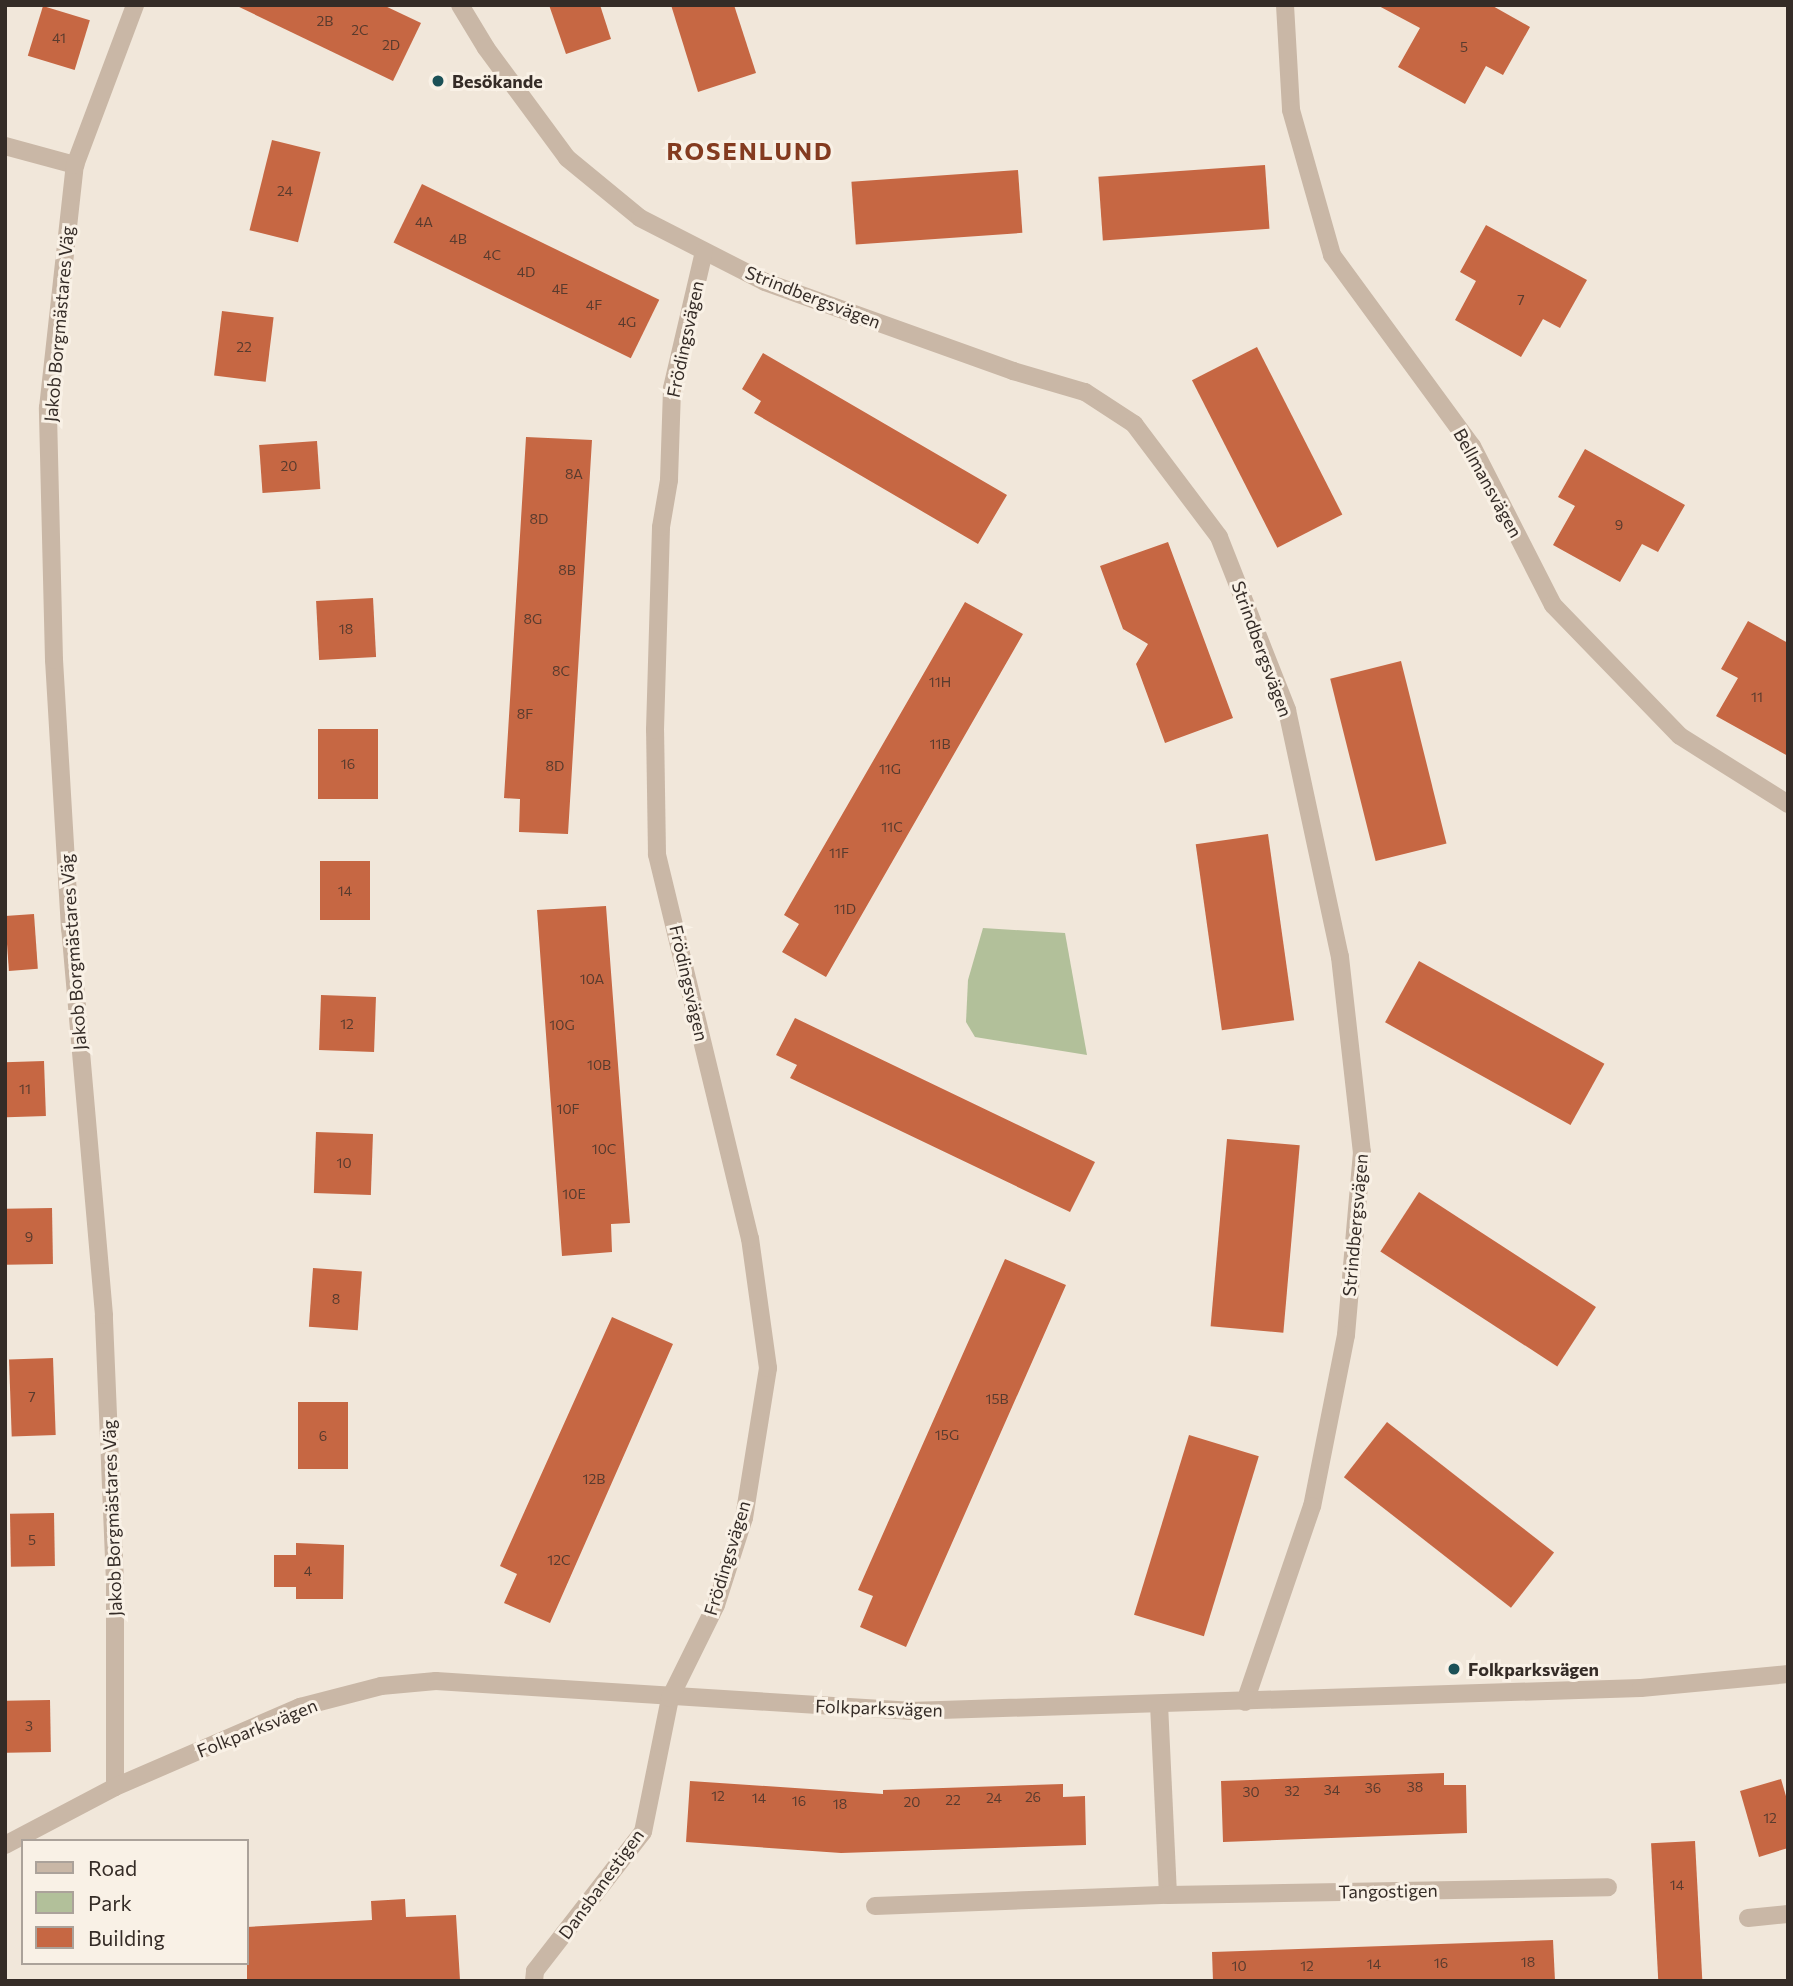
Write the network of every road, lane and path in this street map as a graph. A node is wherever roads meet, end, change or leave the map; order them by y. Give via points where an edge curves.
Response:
1 (135, 5) edge
2 (460, 5) edge
3 (1285, 5) edge
4 (5, 146) edge
5 (75, 164) junction
6 (704, 252) junction
7 (1788, 804) edge
8 (1788, 1674) edge
9 (670, 1698) junction
10 (1245, 1702) junction
11 (1159, 1704) junction
12 (115, 1787) junction
13 (5, 1845) edge
14 (1608, 1887) dead end
15 (1168, 1895) junction
16 (875, 1906) dead end
17 (1788, 1914) edge
18 (1748, 1918) dead end
19 (534, 1981) edge

1 - 5 street, Jakob Borgmästares Väg
2 - 6 street, Strindbergsvägen via 567,158 640,218
3 - 7 street, Bellmansvägen via 1291,110 1332,254 1472,446 1553,606 1680,736
4 - 5 street
5 - 12 street, Jakob Borgmästares Väg via 48,408 54,660 71,943 104,1315 115,1581
6 - 9 street, Frödingsvägen via 671,388 659,595 657,854 750,1239 768,1368 744,1518 716,1605
6 - 10 street, Strindbergsvägen via 765,282 1013,371 1085,392 1134,424 1219,537 1287,710 1340,957 1362,1152 1346,1335 1312,1506
8 - 10 street, Folkparksvägen via 1641,1688
9 - 11 street, Folkparksvägen via 909,1711
9 - 12 street, Folkparksvägen via 436,1681 381,1686 300,1707
9 - 19 street, Dansbanestigen via 643,1832 535,1971
10 - 11 street, Folkparksvägen
11 - 15 street
12 - 13 street
14 - 15 street, Tangostigen
15 - 16 street, Tangostigen
17 - 18 street

